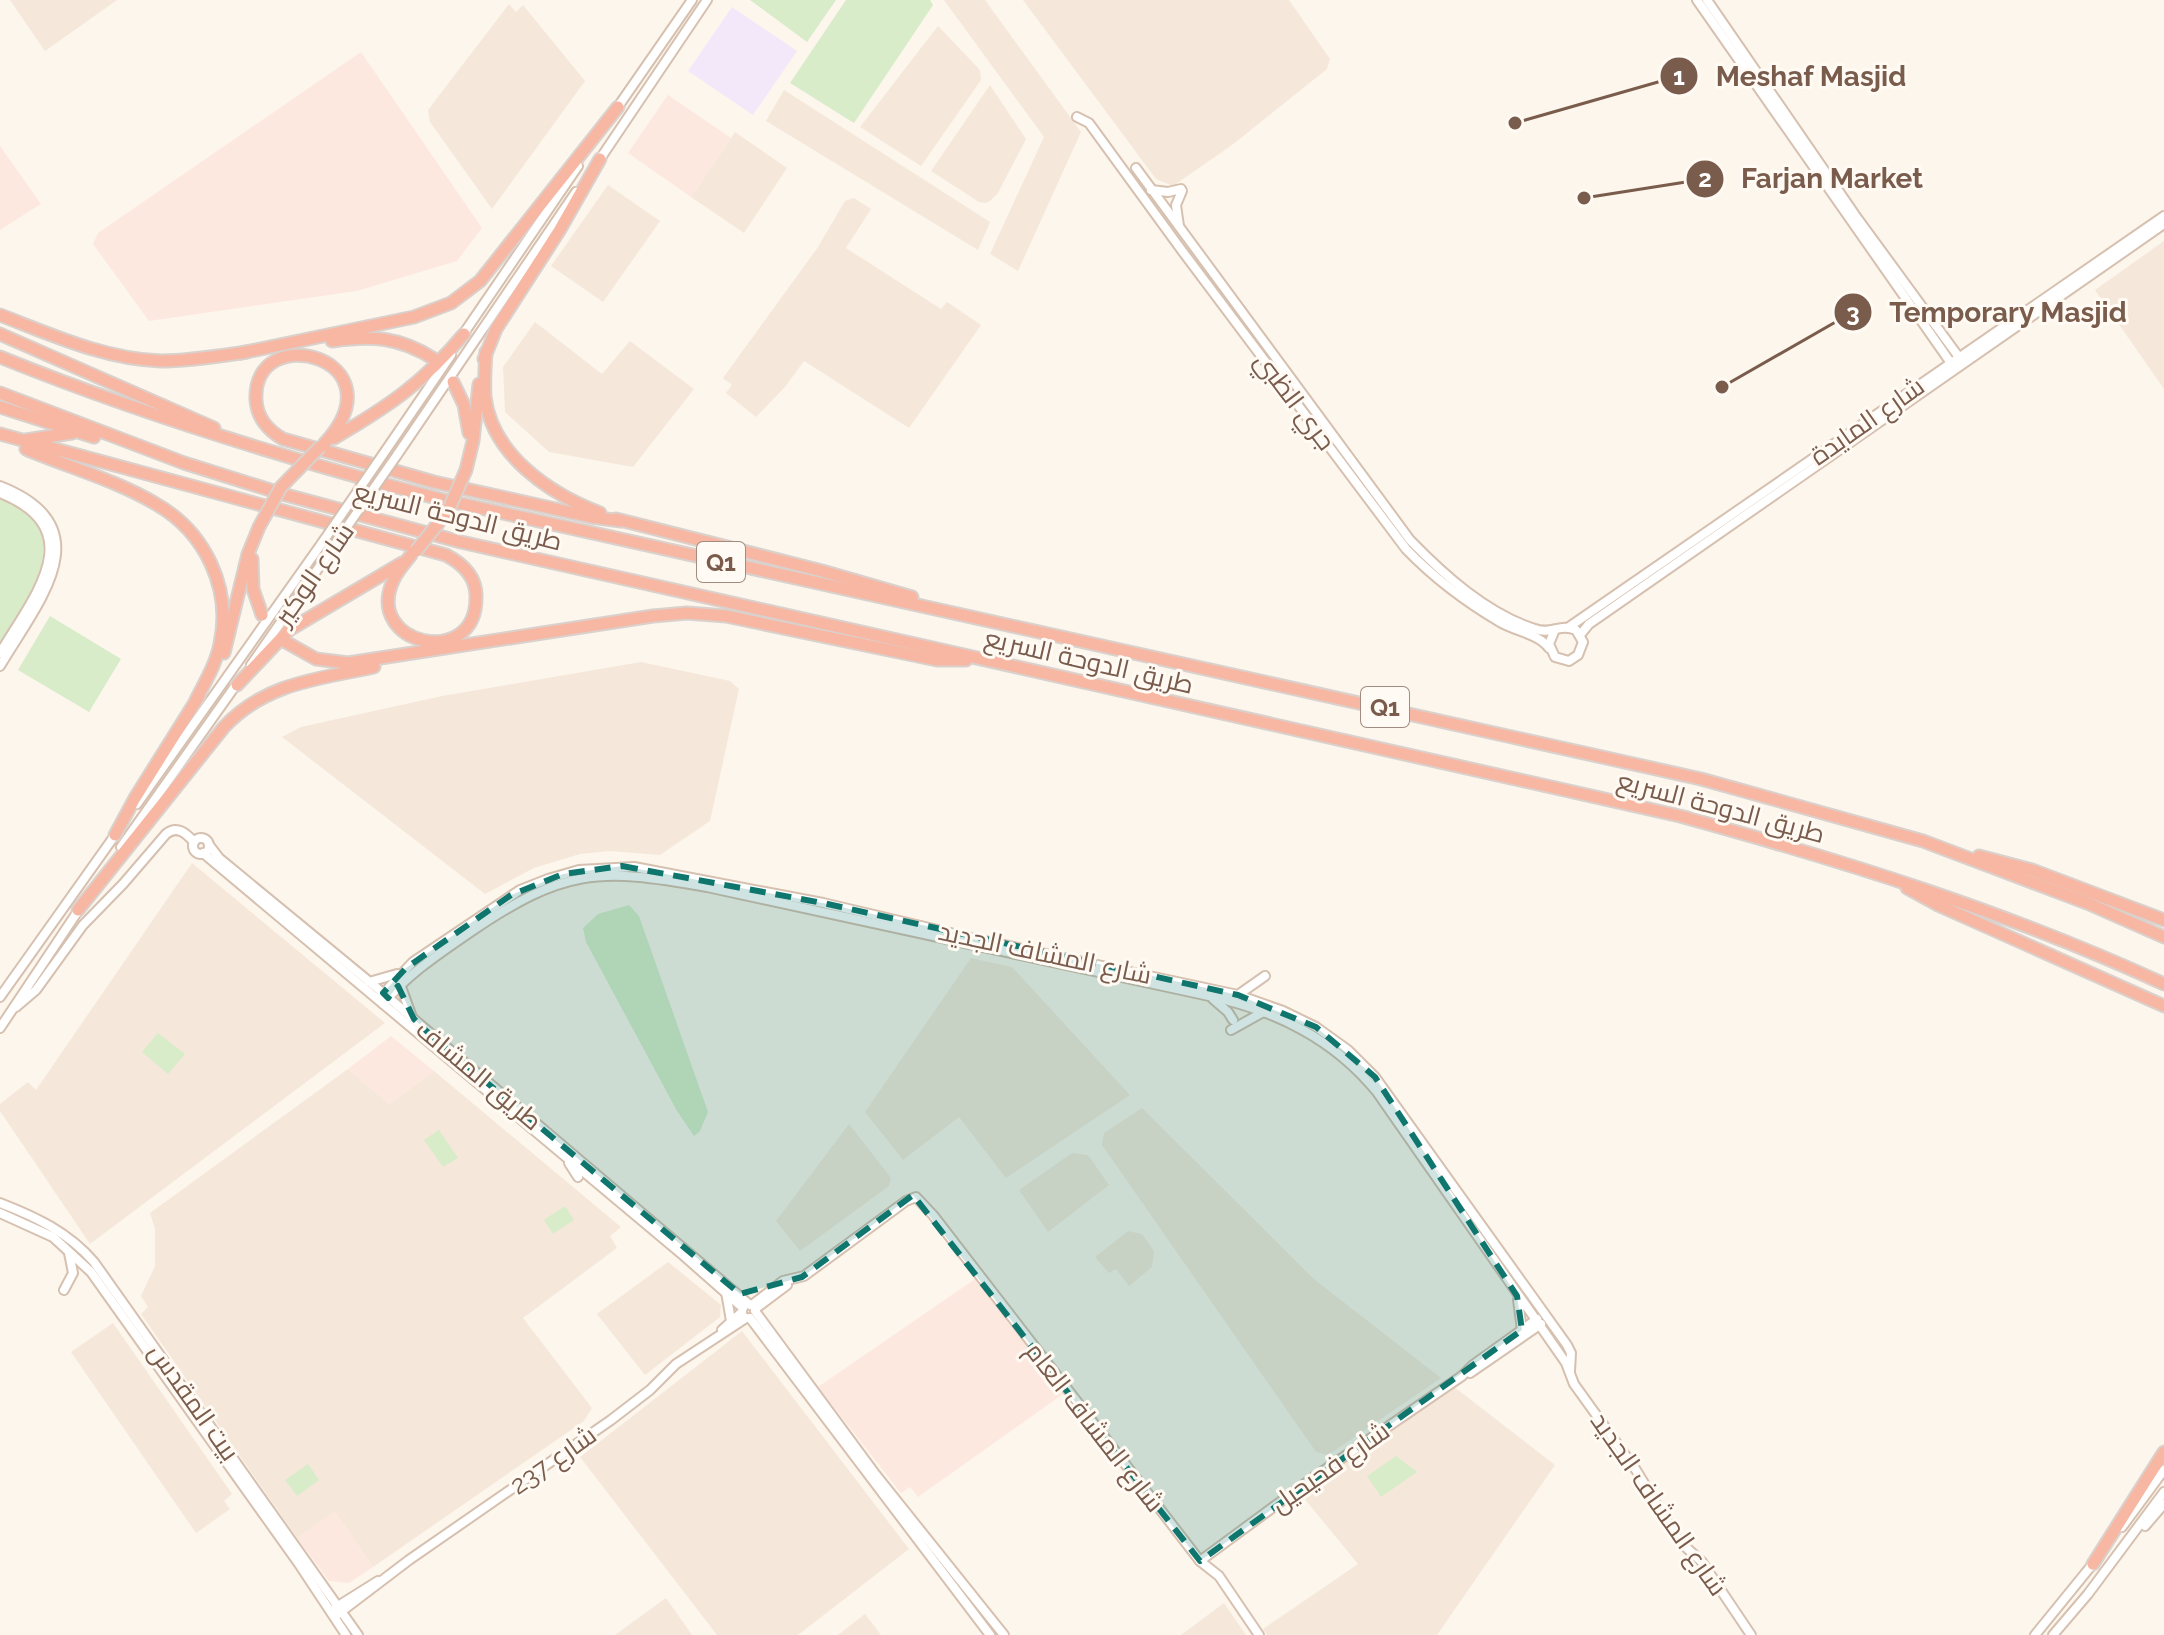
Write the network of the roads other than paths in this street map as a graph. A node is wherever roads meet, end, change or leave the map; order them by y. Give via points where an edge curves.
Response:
1 (692, 0) edge
2 (707, 0) edge
3 (1697, 0) edge
4 (1707, 0) edge
5 (1734, 47) junction
6 (618, 107) junction
7 (1077, 117) dead end
8 (600, 159) junction
9 (1136, 168) dead end
10 (1151, 190) junction
11 (2164, 216) edge
12 (2164, 224) edge
13 (1179, 227) junction
14 (2054, 284) dead end
15 (2049, 294) junction
16 (0, 315) edge
17 (1911, 318) dead end
18 (1924, 325) junction
19 (1942, 327) dead end
20 (0, 334) edge
21 (464, 334) junction
22 (1945, 338) junction
23 (486, 352) junction
24 (241, 353) junction
25 (0, 357) edge
26 (434, 359) dead end
27 (1958, 363) junction
28 (1279, 366) junction
29 (1290, 371) dead end
30 (453, 382) dead end
31 (0, 393) edge
32 (0, 407) edge
33 (1875, 416) junction
34 (1864, 417) dead end
35 (76, 432) junction
36 (0, 436) edge
37 (22, 441) junction
38 (247, 443) junction
39 (322, 445) junction
40 (1328, 445) junction
41 (141, 449) junction
42 (469, 453) junction
43 (1330, 458) dead end
44 (0, 486) edge
45 (0, 493) edge
46 (621, 521) junction
47 (1382, 529) dead end
48 (257, 531) junction
49 (1394, 534) junction
50 (1410, 540) junction
51 (1420, 543) dead end
52 (414, 553) junction
53 (941, 609) junction
54 (262, 615) dead end
55 (1569, 627) junction
56 (1554, 632) junction
57 (1580, 635) junction
58 (284, 641) dead end
59 (1549, 648) junction
60 (441, 650) junction
61 (0, 653) edge
62 (981, 659) junction
63 (0, 666) edge
64 (237, 685) junction
65 (196, 700) junction
66 (115, 835) junction
67 (206, 849) junction
68 (1954, 852) junction
69 (1894, 878) junction
70 (78, 910) junction
71 (2164, 920) edge
72 (2164, 937) edge
73 (299, 941) dead end
74 (314, 945) junction
75 (402, 972) junction
76 (1265, 976) dead end
77 (369, 982) junction
78 (400, 984) junction
79 (2164, 984) edge
80 (1238, 995) junction
81 (1209, 996) junction
82 (0, 997) edge
83 (383, 998) junction
84 (2164, 1006) edge
85 (1265, 1011) junction
86 (9, 1012) junction
87 (414, 1019) junction
88 (1233, 1020) dead end
89 (0, 1028) edge
90 (1231, 1030) dead end
91 (440, 1052) junction
92 (448, 1070) dead end
93 (472, 1091) dead end
94 (487, 1092) junction
95 (1420, 1155) junction
96 (567, 1158) junction
97 (578, 1177) dead end
98 (1448, 1181) junction
99 (603, 1197) dead end
100 (618, 1201) junction
101 (0, 1203) edge
102 (0, 1213) edge
103 (933, 1215) joint
104 (61, 1224) dead end
105 (69, 1238) junction
106 (67, 1248) junction
107 (793, 1279) junction
108 (773, 1288) junction
109 (64, 1290) dead end
110 (726, 1291) junction
111 (740, 1294) junction
112 (1517, 1296) junction
113 (764, 1302) junction
114 (749, 1311) junction
115 (1545, 1316) junction
116 (1536, 1324) junction
117 (730, 1326) junction
118 (761, 1326) junction
119 (1524, 1332) junction
120 (1546, 1337) junction
121 (1570, 1372) junction
122 (2164, 1452) edge
123 (2164, 1470) edge
124 (2164, 1492) edge
125 (2164, 1504) edge
126 (2130, 1540) junction
127 (274, 1542) dead end
128 (284, 1545) junction
129 (1200, 1561) junction
130 (2093, 1564) junction
131 (336, 1612) junction
132 (346, 1635) edge
133 (358, 1635) edge
134 (990, 1635) edge
135 (1004, 1635) edge
136 (1259, 1635) edge
137 (1751, 1635) edge
138 (2035, 1635) edge
139 (2053, 1635) edge

1 - 6 street, شارع الوكير
2 - 8 street, شارع الوكير
3 - 5 street
4 - 5 street
5 - 18 street via 1781,126
5 - 22 street
6 - 21 street, شارع الوكير
6 - 24 highway via 491,270 462,297 414,317
7 - 40 street, جري الظبي via 1089,123
8 - 23 highway
8 - 64 street, شارع الوكير, bridge
9 - 10 street, جري الظبي
10 - 13 street, جري الظبي
10 - 13 street via 1182,190 1176,205
11 - 15 street, شارع المايدة
12 - 27 street, شارع المايدة
13 - 28 street, جري الظبي
14 - 15 street
15 - 27 street, شارع المايدة
16 - 24 highway via 128,358 185,360
17 - 18 street
18 - 27 street
19 - 22 street
20 - 38 highway
21 - 39 highway via 408,392
21 - 66 street, شارع الوكير, bridge
22 - 27 street
23 - 42 highway
23 - 46 highway via 487,407 512,454 557,493
24 - 26 highway via 377,337
25 - 38 highway, طريق الدوحة السريع
27 - 33 street, شارع المايدة
27 - 57 street, شارع المايدة
28 - 29 street
28 - 50 street, جري الظبي
30 - 42 highway via 467,415
31 - 41 highway, طريق الدوحة السريع
32 - 35 highway
33 - 34 street
33 - 55 street, شارع المايدة
35 - 37 highway
35 - 41 highway
36 - 37 highway
36 - 65 highway via 154,502 193,534 218,582 223,622 217,657
37 - 52 highway via 446,555 469,574 477,602 467,626 448,640 413,639 393,618 392,584
38 - 53 highway, طريق الدوحة السريع / Q1 via 440,499
39 - 46 highway via 338,428 346,408 342,379 311,355 277,361 262,375 256,404 267,427 283,439 434,482
39 - 48 highway, bridge via 281,487
40 - 43 street
40 - 49 street, جري الظبي
41 - 62 highway, طريق الدوحة السريع via 461,542
42 - 52 highway, bridge via 448,511
44 - 63 street via 40,508 53,529 57,553 50,581
45 - 61 street via 35,513 51,552 45,578
46 - 53 highway via 883,587
47 - 49 street
48 - 54 highway via 251,580
48 - 65 highway via 228,643
49 - 59 street, جري الظبي via 1446,586
50 - 51 street
50 - 56 street, جري الظبي via 1441,571 1496,610 1532,629
52 - 64 highway via 289,630
53 - 68 highway, طريق الدوحة السريع / Q1 via 1701,779
55 - 56 street
55 - 57 street
56 - 59 street
57 - 59 street via 1582,649 1572,660 1558,659
58 - 60 highway via 305,654 338,663
60 - 62 highway via 687,613 726,616 937,660
60 - 70 highway via 284,687 244,708
62 - 69 highway, طريق الدوحة السريع via 1680,816
64 - 70 street, شارع الوكير
65 - 66 highway
66 - 82 street, شارع الوكير
67 - 74 street, طريق المشاف
67 - 77 street, طريق المشاف
67 - 86 street via 202,838 194,842 173,829 166,834 83,925 36,990
68 - 71 highway via 2010,863
68 - 72 highway, طريق الدوحة السريع
69 - 79 highway, طريق الدوحة السريع
69 - 84 highway via 1938,905
70 - 86 street, شارع الوكير
73 - 74 street
74 - 83 street, طريق المشاف
75 - 77 street
75 - 80 street, شارع المشاف الجديد via 529,886 579,870 622,866 823,903
75 - 83 street, شارع المشاف الجديد
76 - 80 street
77 - 83 street, طريق المشاف
78 - 81 street, شارع المشاف الجديد via 526,896 573,879 622,874 707,887
78 - 83 street, شارع المشاف الجديد
78 - 87 street
80 - 98 street, شارع المشاف الجديد via 1306,1022 1348,1050 1384,1087
81 - 85 street, شارع المشاف الجديد
81 - 88 street
83 - 87 street, طريق المشاف
83 - 91 street, طريق المشاف
85 - 90 street
85 - 95 street, شارع المشاف الجديد via 1314,1035 1353,1065
86 - 89 street, شارع الوكير
87 - 111 street, طريق المشاف
91 - 92 street
91 - 94 street, طريق المشاف
93 - 94 street
94 - 96 street, طريق المشاف
95 - 98 street via 1442,1181
95 - 112 street, شارع المشاف الجديد
96 - 97 street
96 - 100 street, طريق المشاف
98 - 115 street, شارع المشاف الجديد
99 - 100 street
100 - 110 street, طريق المشاف
101 - 105 street, بيت المقدس
102 - 106 street, بيت المقدس
103 - 107 street, شارع 237 via 916,1197 906,1201
103 - 129 street, شارع المشاف العام
104 - 105 street
105 - 131 street, بيت المقدس via 98,1267 189,1390
106 - 109 street via 74,1269
106 - 128 street, بيت المقدس via 97,1280
107 - 108 street, شارع 237
107 - 113 street, شارع 237
108 - 111 street
108 - 114 street, شارع 237
110 - 114 street, طريق المشاف
110 - 117 street
111 - 114 street, طريق المشاف
112 - 116 street, شارع المشاف الجديد
112 - 119 street
113 - 114 street, شارع 237
113 - 118 street
114 - 117 street, شارع 237
114 - 118 street, طريق المشاف
115 - 116 street, شارع فحيحيل
115 - 121 street, شارع المشاف الجديد via 1569,1348
116 - 119 street, شارع فحيحيل
116 - 120 street, شارع المشاف الجديد
117 - 118 street
117 - 131 street, شارع 237 via 611,1420
118 - 134 street, طريق المشاف
118 - 135 street, طريق المشاف
119 - 120 street
119 - 129 street, شارع فحيحيل
120 - 121 street, شارع المشاف الجديد
121 - 137 street, شارع المشاف الجديد via 1679,1541 1702,1562
122 - 130 highway
123 - 130 street
124 - 126 street
125 - 126 street
126 - 139 street
127 - 128 street
128 - 131 street, بيت المقدس
129 - 136 street, شارع المشاف العام via 1219,1576
130 - 138 street
131 - 132 street, بيت المقدس
131 - 133 street, بيت المقدس

